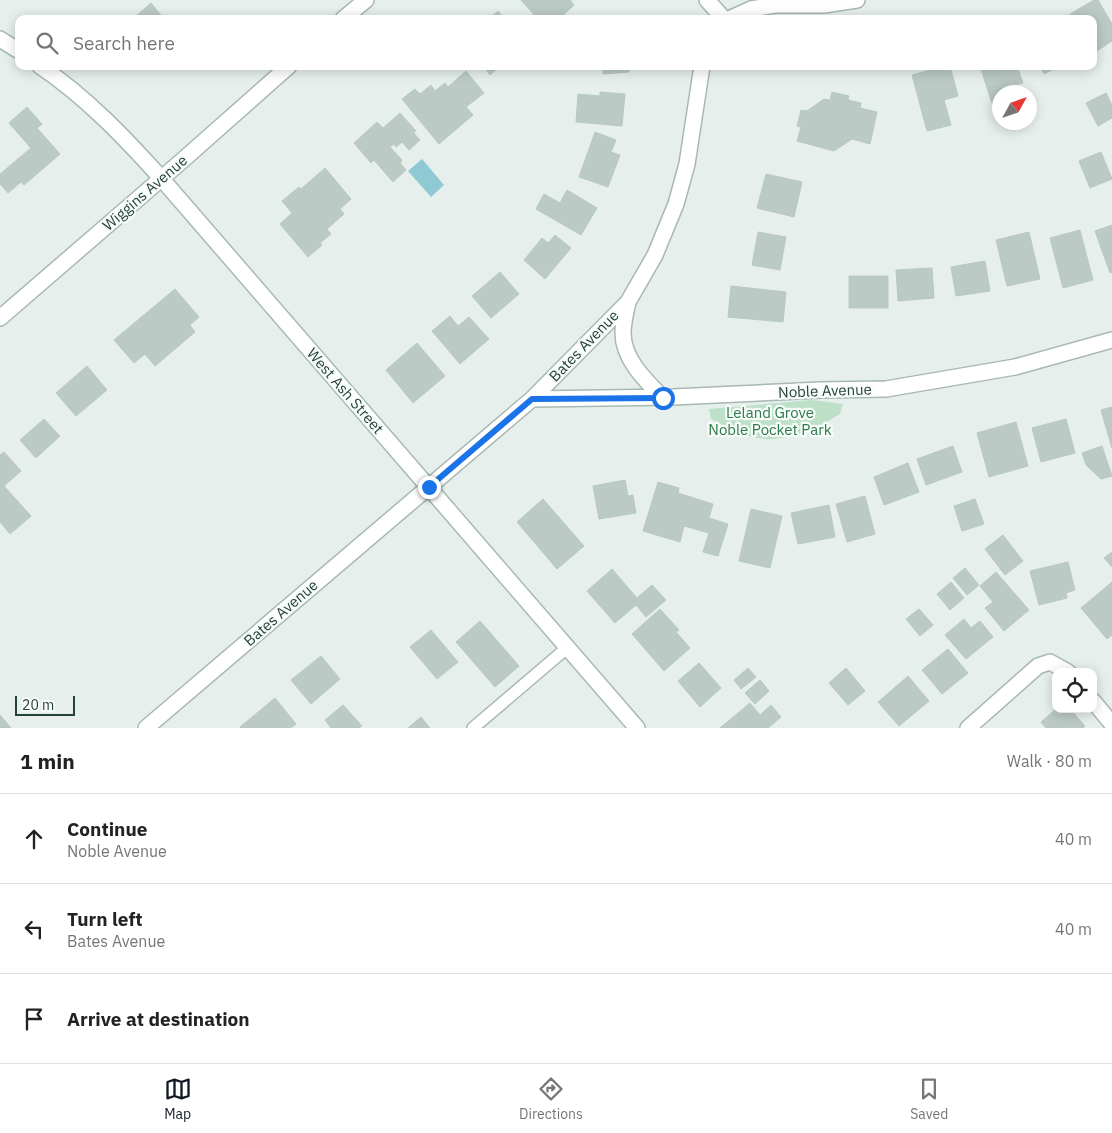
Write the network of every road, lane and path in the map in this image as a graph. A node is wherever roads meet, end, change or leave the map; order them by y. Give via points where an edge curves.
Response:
1 (366, 0) edge
2 (707, 0) edge
3 (857, 0) edge
4 (348, 15) edge
5 (720, 15) edge
6 (738, 15) edge
7 (0, 39) edge
8 (15, 49) edge
9 (45, 70) edge
10 (284, 70) edge
11 (701, 70) edge
12 (161, 178) junction
13 (628, 302) junction
14 (0, 318) edge
15 (1112, 340) edge
16 (663, 398) junction
17 (532, 399) junction
18 (429, 487) junction
19 (568, 647) junction
20 (1061, 668) edge
21 (1097, 706) edge
22 (1112, 724) edge
23 (146, 728) edge
24 (474, 728) edge
25 (638, 728) edge
26 (968, 728) edge

1 - 4 street
2 - 5 street
3 - 6 street via 824,5 775,5
7 - 8 street
9 - 12 street, West Ash Street via 100,114
10 - 12 street, Wiggins Avenue
11 - 13 street, Bates Avenue via 687,164 676,204 655,255
12 - 14 street, Wiggins Avenue
12 - 18 street, West Ash Street
13 - 16 street via 623,333 626,351 640,375
13 - 17 street, Bates Avenue
15 - 16 street, Noble Avenue via 1015,367 886,390
16 - 17 street, Noble Avenue
17 - 18 street, Bates Avenue
18 - 19 street, West Ash Street
18 - 23 street, Bates Avenue
19 - 24 lane
19 - 25 street, West Ash Street
20 - 26 street via 1050,662 1038,666
21 - 22 street

